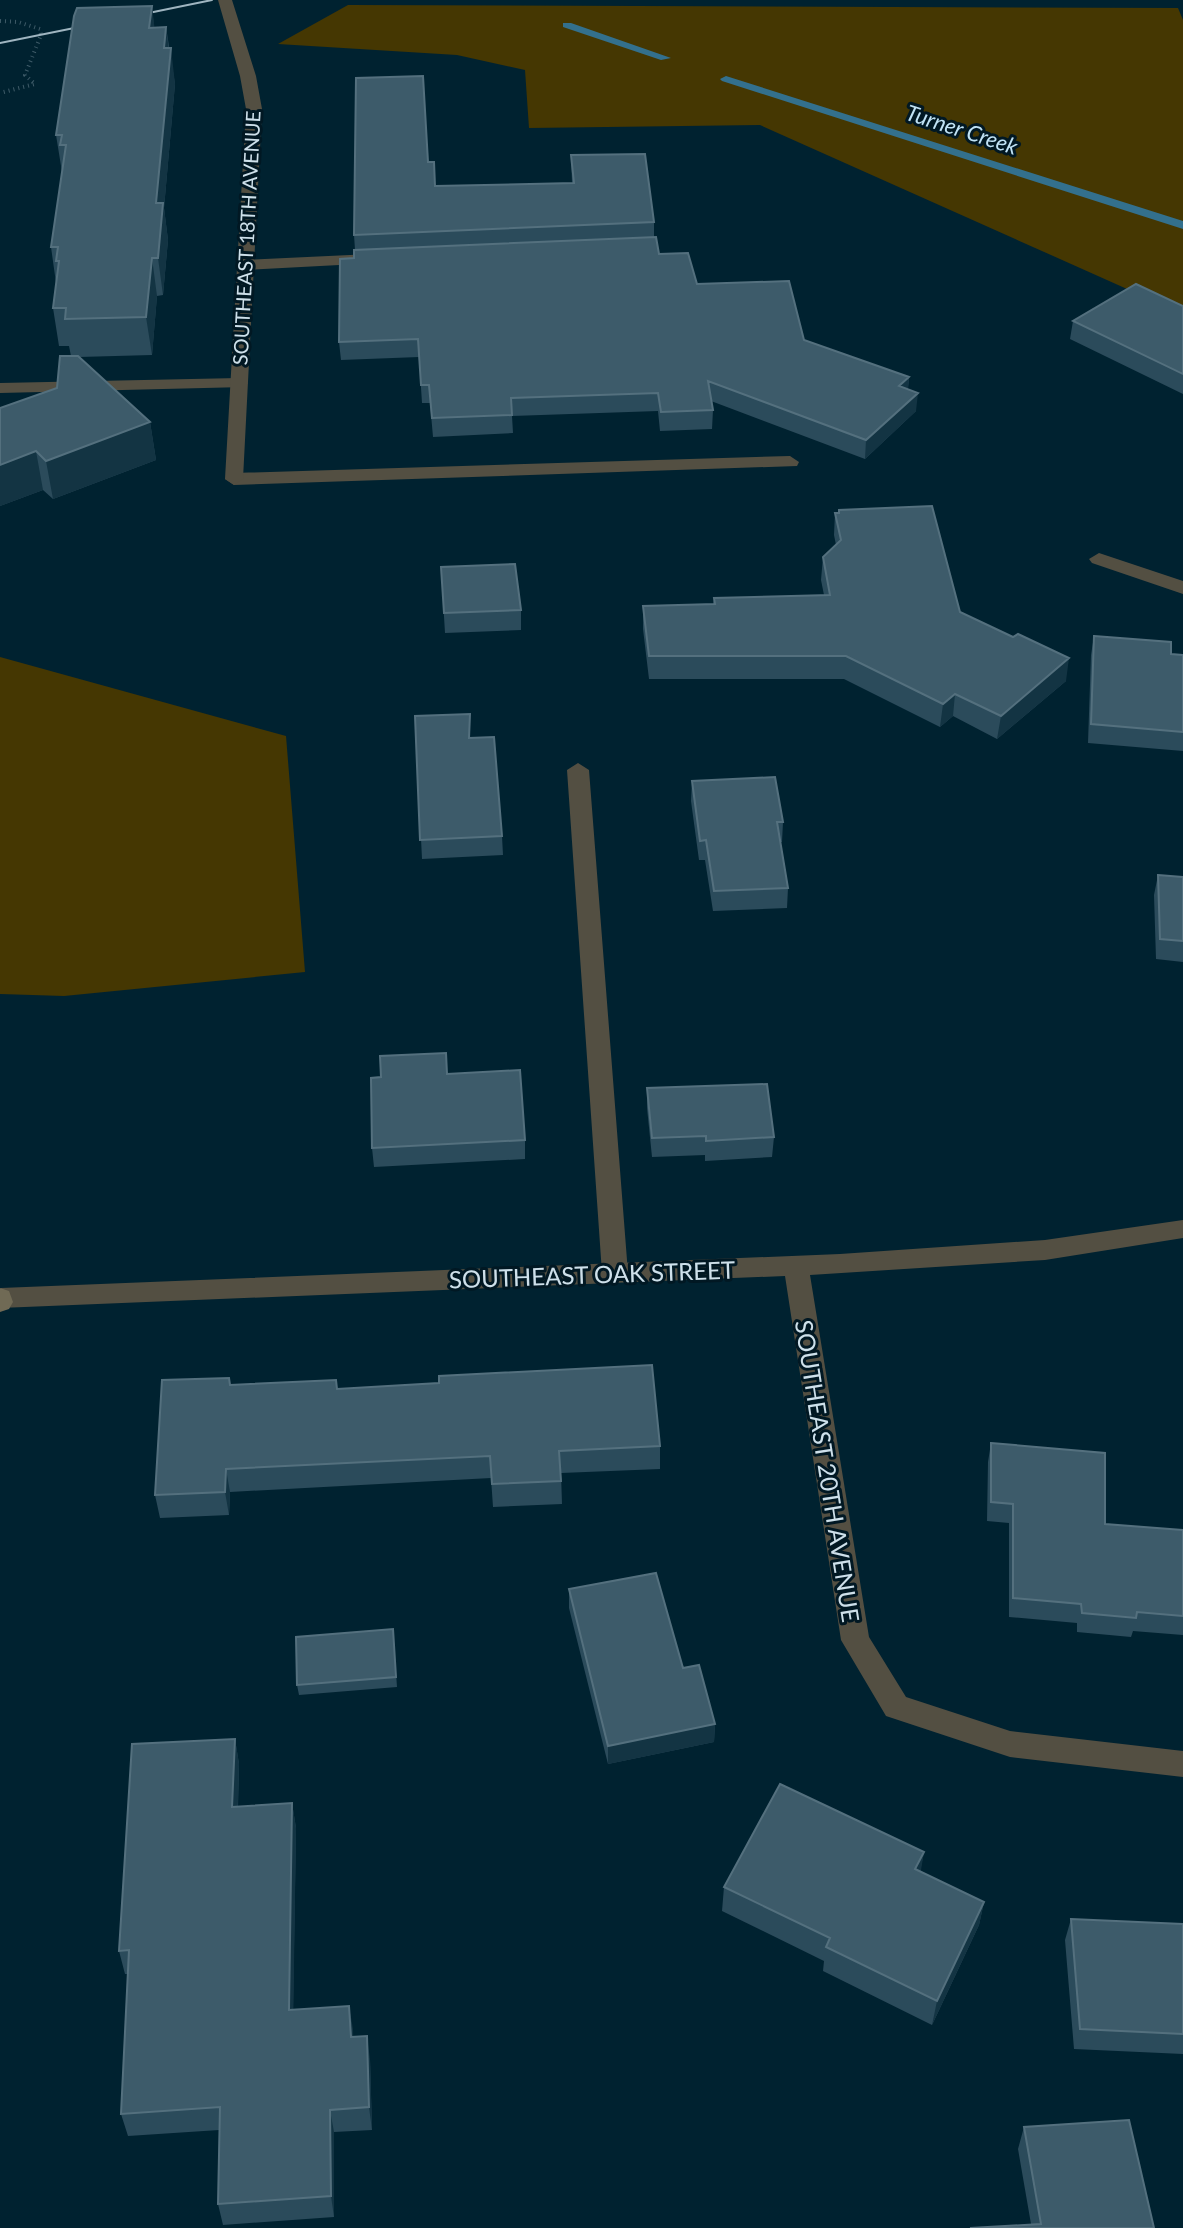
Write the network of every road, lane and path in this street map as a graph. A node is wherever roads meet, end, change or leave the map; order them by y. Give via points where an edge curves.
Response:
1 (225, 0) edge
2 (0, 21) edge
3 (0, 93) edge
4 (395, 258) edge
5 (246, 265) junction
6 (239, 383) junction
7 (0, 388) edge
8 (790, 462) dead end
9 (1099, 559) dead end
10 (1183, 588) edge
11 (578, 770) dead end
12 (1183, 1229) edge
13 (796, 1266) junction
14 (615, 1273) junction
15 (0, 1299) edge
16 (1183, 1764) edge

1 - 5 street, SOUTHEAST 18TH AVENUE via 254,109
2 - 3 path via 32,25 42,35 25,75 35,84
4 - 5 street
5 - 6 street, SOUTHEAST 18TH AVENUE
6 - 7 street
6 - 8 street, SOUTHEAST 18TH AVENUE via 234,479
9 - 10 street
11 - 14 street
12 - 13 street, SOUTHEAST OAK STREET via 1045,1250
13 - 14 street, SOUTHEAST OAK STREET
13 - 16 street, SOUTHEAST 20TH AVENUE via 855,1640 896,1707 1010,1744
14 - 15 street, SOUTHEAST OAK STREET

